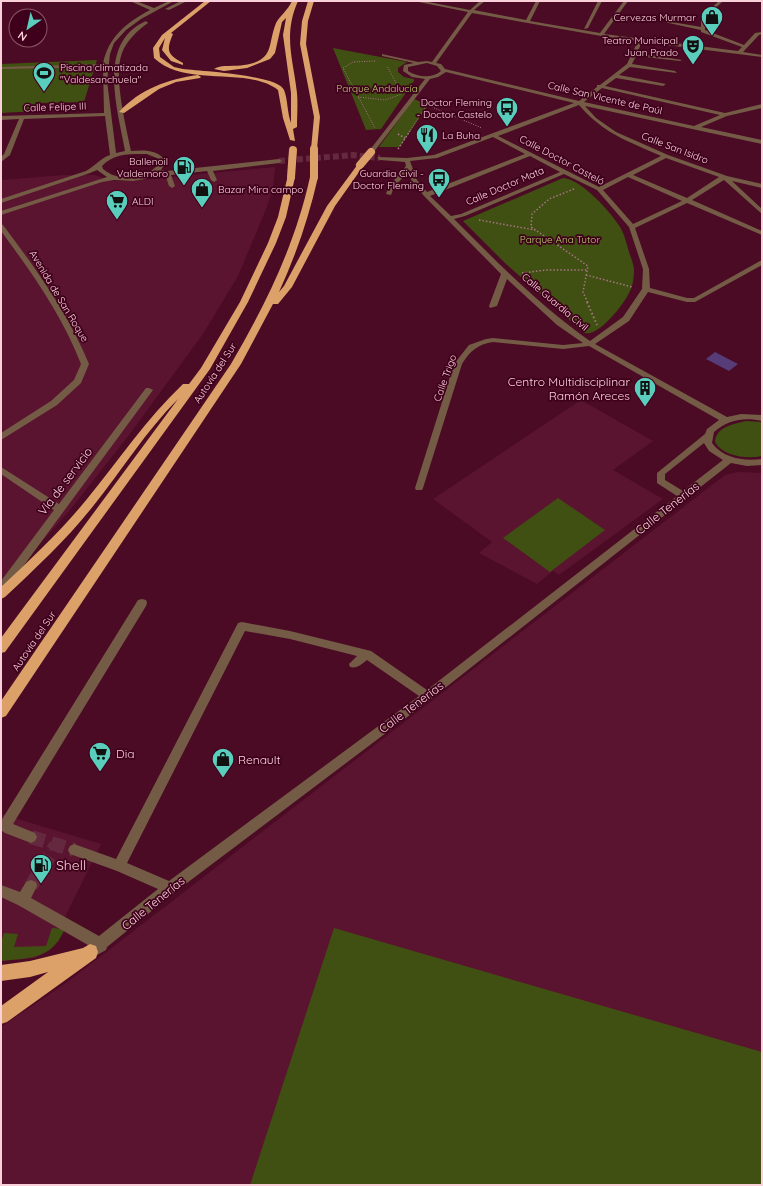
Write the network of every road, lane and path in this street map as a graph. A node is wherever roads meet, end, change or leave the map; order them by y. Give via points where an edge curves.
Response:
1 (132, 1) edge
2 (172, 1) edge
3 (185, 1) edge
4 (208, 1) edge
5 (296, 1) edge
6 (311, 1) edge
7 (416, 1) edge
8 (475, 1) edge
9 (483, 1) edge
10 (538, 1) edge
11 (600, 1) edge
12 (626, 1) edge
13 (722, 1) edge
14 (154, 10) junction
15 (290, 11) junction
16 (471, 11) junction
17 (528, 20) dead end
18 (666, 22) dead end
19 (573, 24) dead end
20 (586, 28) junction
21 (703, 29) junction
22 (172, 30) junction
23 (762, 33) edge
24 (602, 34) junction
25 (641, 40) junction
26 (744, 46) junction
27 (739, 53) junction
28 (635, 54) junction
29 (384, 55) dead end
30 (762, 56) edge
31 (680, 60) dead end
32 (376, 61) dead end
33 (420, 62) junction
34 (433, 63) junction
35 (104, 65) junction
36 (386, 65) dead end
37 (629, 65) junction
38 (1, 68) edge
39 (444, 70) junction
40 (675, 72) dead end
41 (223, 76) junction
42 (612, 76) junction
43 (429, 77) junction
44 (663, 84) dead end
45 (599, 86) junction
46 (405, 89) dead end
47 (402, 94) junction
48 (358, 97) junction
49 (398, 100) dead end
50 (421, 103) dead end
51 (580, 103) junction
52 (427, 105) junction
53 (762, 106) edge
54 (122, 112) junction
55 (109, 114) junction
56 (726, 115) junction
57 (22, 117) junction
58 (1, 118) edge
59 (378, 128) dead end
60 (694, 128) junction
61 (494, 135) junction
62 (293, 140) junction
63 (762, 142) edge
64 (398, 148) dead end
65 (128, 151) junction
66 (371, 152) joint
67 (531, 154) junction
68 (113, 155) junction
69 (666, 156) junction
70 (380, 158) tunnel mouth
71 (1, 160) edge
72 (279, 161) tunnel mouth
73 (408, 163) junction
74 (99, 166) junction
75 (209, 169) junction
76 (156, 171) junction
77 (566, 172) junction
78 (167, 174) junction
79 (628, 175) junction
80 (724, 177) junction
81 (113, 178) junction
82 (214, 180) dead end
83 (590, 185) junction
84 (172, 186) dead end
85 (762, 186) edge
86 (600, 189) junction
87 (389, 194) dead end
88 (426, 195) junction
89 (688, 200) junction
90 (1, 201) edge
91 (762, 212) edge
92 (1, 213) edge
93 (463, 214) junction
94 (451, 218) junction
95 (1, 226) edge
96 (632, 227) junction
97 (536, 230) junction
98 (762, 233) edge
99 (762, 262) edge
100 (587, 270) junction
101 (505, 274) junction
102 (586, 274) junction
103 (646, 289) junction
104 (493, 306) dead end
105 (267, 311) junction
106 (602, 337) junction
107 (590, 344) junction
108 (204, 369) junction
109 (149, 390) dead end
110 (762, 418) edge
111 (725, 420) junction
112 (708, 436) junction
113 (1, 437) edge
114 (730, 459) junction
115 (760, 462) edge
116 (1, 470) edge
117 (419, 488) dead end
118 (683, 496) junction
119 (60, 509) junction
120 (1, 588) edge
121 (1, 594) edge
122 (142, 603) dead end
123 (1, 648) edge
124 (367, 654) junction
125 (354, 664) dead end
126 (428, 696) junction
127 (1, 712) edge
128 (3, 829) edge
129 (31, 837) tunnel mouth
130 (74, 850) tunnel mouth
131 (119, 866) junction
132 (31, 886) tunnel mouth
133 (170, 888) junction
134 (1, 891) edge
135 (23, 900) junction
136 (96, 948) junction
137 (1, 973) edge
138 (1, 1016) edge

1 - 14 street
2 - 14 street
3 - 54 street via 138,27 121,48 116,61
4 - 22 highway via 186,16
5 - 15 highway, Autovía del Sur
6 - 105 highway, Autovía del Sur, bridge via 305,21 303,44 317,117 314,177 294,250
7 - 16 street
8 - 16 street
9 - 16 street
10 - 17 street
11 - 20 street
12 - 24 street
13 - 21 street via 703,18
14 - 35 street via 117,36
15 - 22 highway via 279,22 270,57 245,66 204,69 173,60 165,50
15 - 62 highway, Autovía del Sur via 285,43 294,93
16 - 24 street
16 - 34 street
18 - 21 street
19 - 20 street
20 - 24 street
21 - 26 street
22 - 41 highway via 156,48 157,58 172,68
23 - 26 street via 757,34
24 - 25 street
25 - 27 street
25 - 28 street
26 - 27 street
27 - 30 street
28 - 31 street
28 - 37 street
29 - 33 street
32 - 48 path via 353,62 343,68
33 - 34 street
33 - 43 street via 406,66 405,71 416,77
34 - 39 street, Calle San Vicente de Paúl via 442,66
35 - 38 street
35 - 55 street
36 - 47 path
37 - 40 street
37 - 42 street
39 - 43 street via 442,74
39 - 51 street, Calle San Vicente de Paúl
41 - 54 highway via 190,77 161,85 149,90
41 - 62 highway via 258,79 281,90
42 - 44 street
42 - 45 street
43 - 66 street
45 - 51 street
45 - 56 street
46 - 47 path
47 - 48 path via 386,100
47 - 49 path
48 - 59 path via 374,128
50 - 52 path
51 - 60 street, Calle San Vicente de Paúl
51 - 61 street
51 - 69 street, Calle San Isidro via 594,119 614,133
52 - 61 path
52 - 64 path
53 - 56 street
54 - 65 street
55 - 57 street, Calle Felipe III
55 - 68 street
56 - 60 street
57 - 58 street, Calle Felipe III
57 - 71 street via 7,155
60 - 63 street, Calle San Vicente de Paúl
61 - 67 street, Calle Doctor Casteló
61 - 73 street via 435,157
62 - 108 highway, Autovía del Sur, bridge via 291,177 282,217 272,243 244,302
65 - 68 street
65 - 76 street via 148,152 161,158 161,167
66 - 105 highway, bridge via 331,206 288,287
67 - 77 street, Calle Doctor Casteló
67 - 88 street, Calle Doctor Mata
68 - 74 street
69 - 79 street
69 - 80 street, Calle San Isidro
70 - 73 street
72 - 75 street
73 - 87 street
73 - 88 street, Calle Guardia Civil via 414,180
74 - 81 street via 102,173
74 - 90 street
75 - 78 street
75 - 82 street
76 - 78 street
76 - 81 street via 132,179
77 - 83 street, Calle Doctor Casteló
77 - 93 street, Calle Doctor Mata
78 - 84 street
79 - 86 street
79 - 89 street
80 - 85 street
80 - 89 street
80 - 91 street, Calle San Isidro
81 - 92 street
83 - 86 street, Calle Doctor Casteló
83 - 97 path via 549,198 532,214 531,227
86 - 96 street, Calle Doctor Casteló
88 - 94 street, Calle Guardia Civil
89 - 96 street
89 - 98 street
93 - 94 street, Calle Doctor Mata
93 - 97 path via 487,223
94 - 101 street, Calle Guardia Civil
95 - 113 street, Avenida de San Roque via 28,262 77,342 85,364 78,381 54,403
96 - 103 street, Calle Doctor Casteló via 646,269
97 - 100 path via 588,266
99 - 103 street via 696,300
100 - 101 path
100 - 102 path
101 - 104 street
101 - 107 street, Calle Guardia Civil via 560,323
102 - 103 path
102 - 106 path via 582,292
103 - 106 street via 626,319
105 - 127 highway, Autovía del Sur via 232,371
106 - 107 street
107 - 111 street, Calle Guardia Civil
107 - 117 street, Calle Trigo via 563,347 493,340 482,341 467,349 458,364
108 - 121 highway via 166,404 54,545
108 - 123 highway, Autovía del Sur
109 - 119 street, Vía de servicio
110 - 111 street via 744,416
111 - 112 street via 714,427
112 - 114 street via 708,443 714,452
112 - 118 street via 661,473 660,481
114 - 115 street
114 - 118 street, Calle Tenerías
116 - 119 street
118 - 126 street, Calle Tenerías
119 - 120 street, Vía de servicio
122 - 128 street
124 - 125 street
124 - 126 street
124 - 131 street via 242,626
126 - 133 street, Calle Tenerías
128 - 129 street
130 - 131 street
131 - 133 street
132 - 135 street
133 - 136 street, Calle Tenerías
134 - 135 street
135 - 136 street
136 - 137 highway via 30,969
136 - 138 highway

